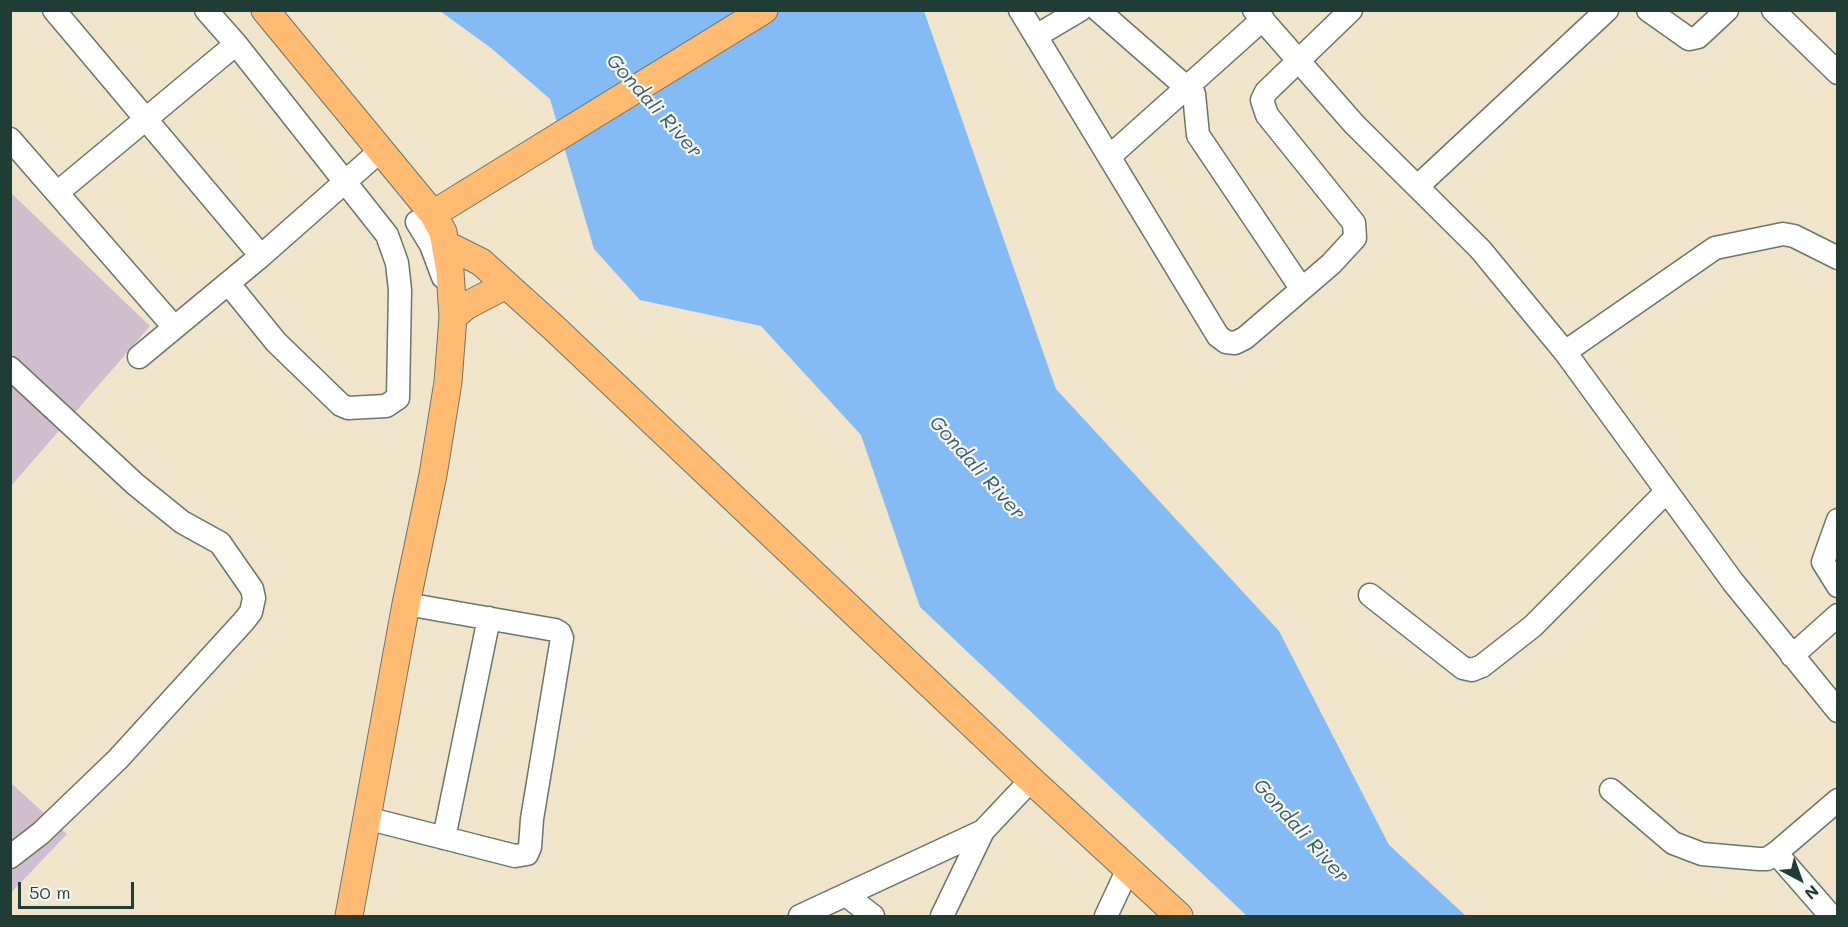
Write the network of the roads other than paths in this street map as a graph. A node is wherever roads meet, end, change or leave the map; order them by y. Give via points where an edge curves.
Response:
1 (54, 10) edge
2 (206, 10) edge
3 (265, 10) edge
4 (764, 10) edge
5 (1020, 10) edge
6 (1080, 10) edge
7 (1098, 10) edge
8 (1351, 10) edge
9 (1607, 10) edge
10 (1648, 10) edge
11 (1726, 10) edge
12 (1773, 10) edge
13 (1258, 15) edge
14 (1036, 36) junction
15 (236, 44) junction
16 (1299, 61) junction
17 (1838, 73) edge
18 (1188, 87) junction
19 (145, 118) junction
20 (10, 140) edge
21 (380, 151) junction
22 (1110, 156) junction
23 (345, 182) junction
24 (1418, 186) junction
25 (57, 193) junction
26 (425, 218) junction
27 (387, 235) junction
28 (447, 245) junction
29 (261, 256) junction
30 (1838, 258) edge
31 (228, 283) junction
32 (506, 285) junction
33 (452, 288) junction
34 (1300, 288) junction
35 (453, 317) junction
36 (174, 327) junction
37 (1565, 352) junction
38 (139, 357) dead end
39 (10, 368) edge
40 (1666, 492) junction
41 (1838, 520) edge
42 (1838, 586) edge
43 (1370, 595) dead end
44 (406, 604) junction
45 (1838, 615) edge
46 (489, 618) junction
47 (1792, 656) junction
48 (1838, 711) edge
49 (1031, 780) junction
50 (1611, 790) dead end
51 (1838, 800) edge
52 (366, 818) junction
53 (983, 831) junction
54 (444, 838) junction
55 (1776, 854) junction
56 (10, 857) edge
57 (1128, 869) junction
58 (846, 895) junction
59 (349, 916) edge
60 (800, 916) edge
61 (873, 916) edge
62 (942, 916) edge
63 (1106, 916) edge
64 (1179, 916) edge
65 (1831, 916) edge

1 - 19 street
2 - 15 street
3 - 21 main road
4 - 26 main road
5 - 14 street
6 - 14 street
7 - 18 street
8 - 16 street
9 - 24 street
10 - 11 street via 1689,39 1698,37
12 - 17 street
13 - 16 street
13 - 18 street
14 - 22 street
15 - 19 street
15 - 23 street
16 - 24 street via 1354,124
16 - 34 street via 1266,92 1263,107 1357,230 1330,264
18 - 22 street
18 - 34 street via 1197,101 1198,135
19 - 25 street
19 - 29 street
20 - 25 street
21 - 23 street
21 - 26 main road
22 - 34 street via 1218,336 1226,342 1245,338
23 - 27 street
23 - 29 street
24 - 37 street via 1480,249
25 - 36 street
26 - 27 street
26 - 28 main road
26 - 33 street via 443,277
27 - 31 street via 397,263 399,290 398,398 386,406 348,408 334,399 276,342
28 - 32 main road via 481,262
28 - 33 main road
29 - 31 street
30 - 37 street via 1783,234 1715,249
31 - 36 street
32 - 35 main road
32 - 49 main road
33 - 35 main road
35 - 44 main road via 448,382 433,475
36 - 38 street
37 - 40 street
39 - 56 street via 135,484 182,522 220,543 252,589 254,598 244,621 118,759 41,833
40 - 43 street via 1533,626 1472,670 1463,668
40 - 47 street
41 - 42 street via 1823,562
44 - 46 street
44 - 52 main road
45 - 47 street
46 - 54 street
46 - 54 street via 555,630 562,638 530,847 527,854 515,856
47 - 48 street
49 - 53 street
49 - 57 main road
50 - 55 street via 1665,838 1692,850 1713,856 1759,859
51 - 55 street
52 - 54 street
52 - 59 main road
53 - 58 street
53 - 62 street
55 - 65 street
57 - 63 street
57 - 64 main road
58 - 60 street
58 - 61 street

